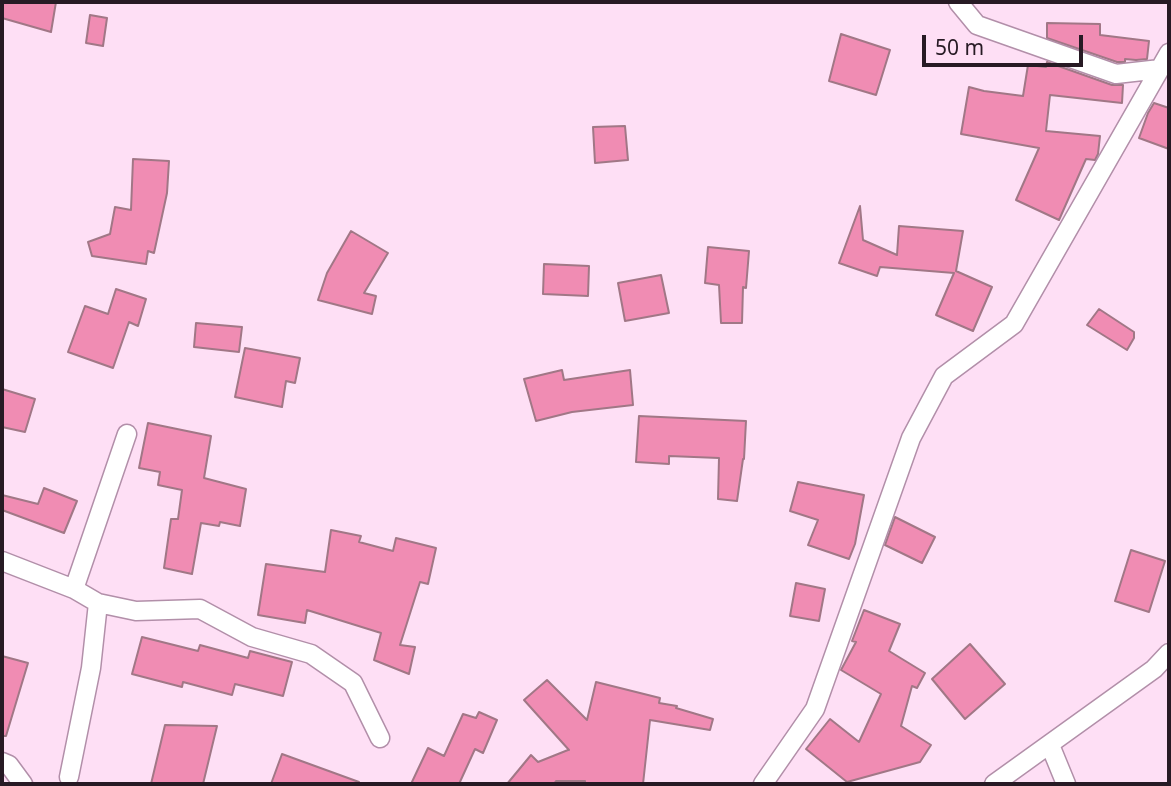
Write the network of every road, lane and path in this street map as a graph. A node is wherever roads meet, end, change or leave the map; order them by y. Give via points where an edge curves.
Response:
1 (958, 2) edge
2 (1165, 61) edge
3 (127, 434) dead end
4 (2, 561) edge
5 (74, 589) junction
6 (98, 603) junction
7 (1169, 653) edge
8 (380, 738) dead end
9 (1050, 745) junction
10 (2, 762) edge
11 (69, 777) dead end
12 (23, 784) edge
13 (763, 784) edge
14 (995, 784) edge
15 (1066, 784) edge

1 - 2 street via 977,25 1116,74
2 - 13 street via 1014,324 944,376 911,438 815,709
3 - 5 street
4 - 5 street
5 - 6 street
6 - 8 street via 136,611 200,609 252,637 311,654 354,683
6 - 11 street
7 - 9 street
9 - 14 street
9 - 15 street
10 - 12 street

